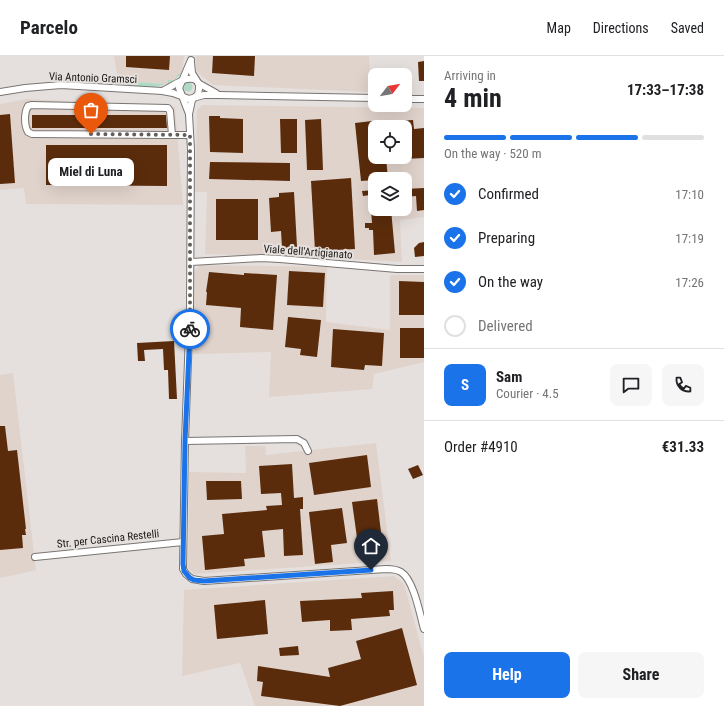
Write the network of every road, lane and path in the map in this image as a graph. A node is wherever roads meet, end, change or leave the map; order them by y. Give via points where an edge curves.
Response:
1 (191, 58) edge
2 (182, 81) junction
3 (197, 81) junction
4 (162, 91) junction
5 (0, 92) edge
6 (219, 95) junction
7 (183, 96) junction
8 (195, 96) junction
9 (368, 98) edge
10 (412, 99) edge
11 (424, 99) edge
12 (189, 114) junction
13 (172, 135) junction
14 (190, 135) junction
15 (191, 262) junction
16 (424, 269) edge
17 (185, 441) junction
18 (308, 451) dead end
19 (183, 542) junction
20 (36, 556) dead end
21 (424, 629) edge

1 - 2 street
1 - 3 street via 192,71
2 - 3 street via 188,78
2 - 4 street, Via Antonio Gramsci
2 - 7 street via 179,89
3 - 6 street
3 - 8 street via 199,89
4 - 5 street, Via Antonio Gramsci via 60,85
4 - 7 street, Via Antonio Gramsci
6 - 8 street
6 - 9 street
7 - 8 street
7 - 12 street
8 - 12 street
10 - 11 street
12 - 14 street
13 - 13 street via 168,108 32,105 28,106 26,111 26,128 32,134
13 - 14 street
14 - 15 street
15 - 16 street, Viale dell'Artigianato via 274,258
15 - 17 street
17 - 18 street via 297,439 304,443
17 - 19 street
19 - 20 street, Str. per Cascina Restelli
19 - 21 street via 183,569 188,576 197,580 397,570 409,581

